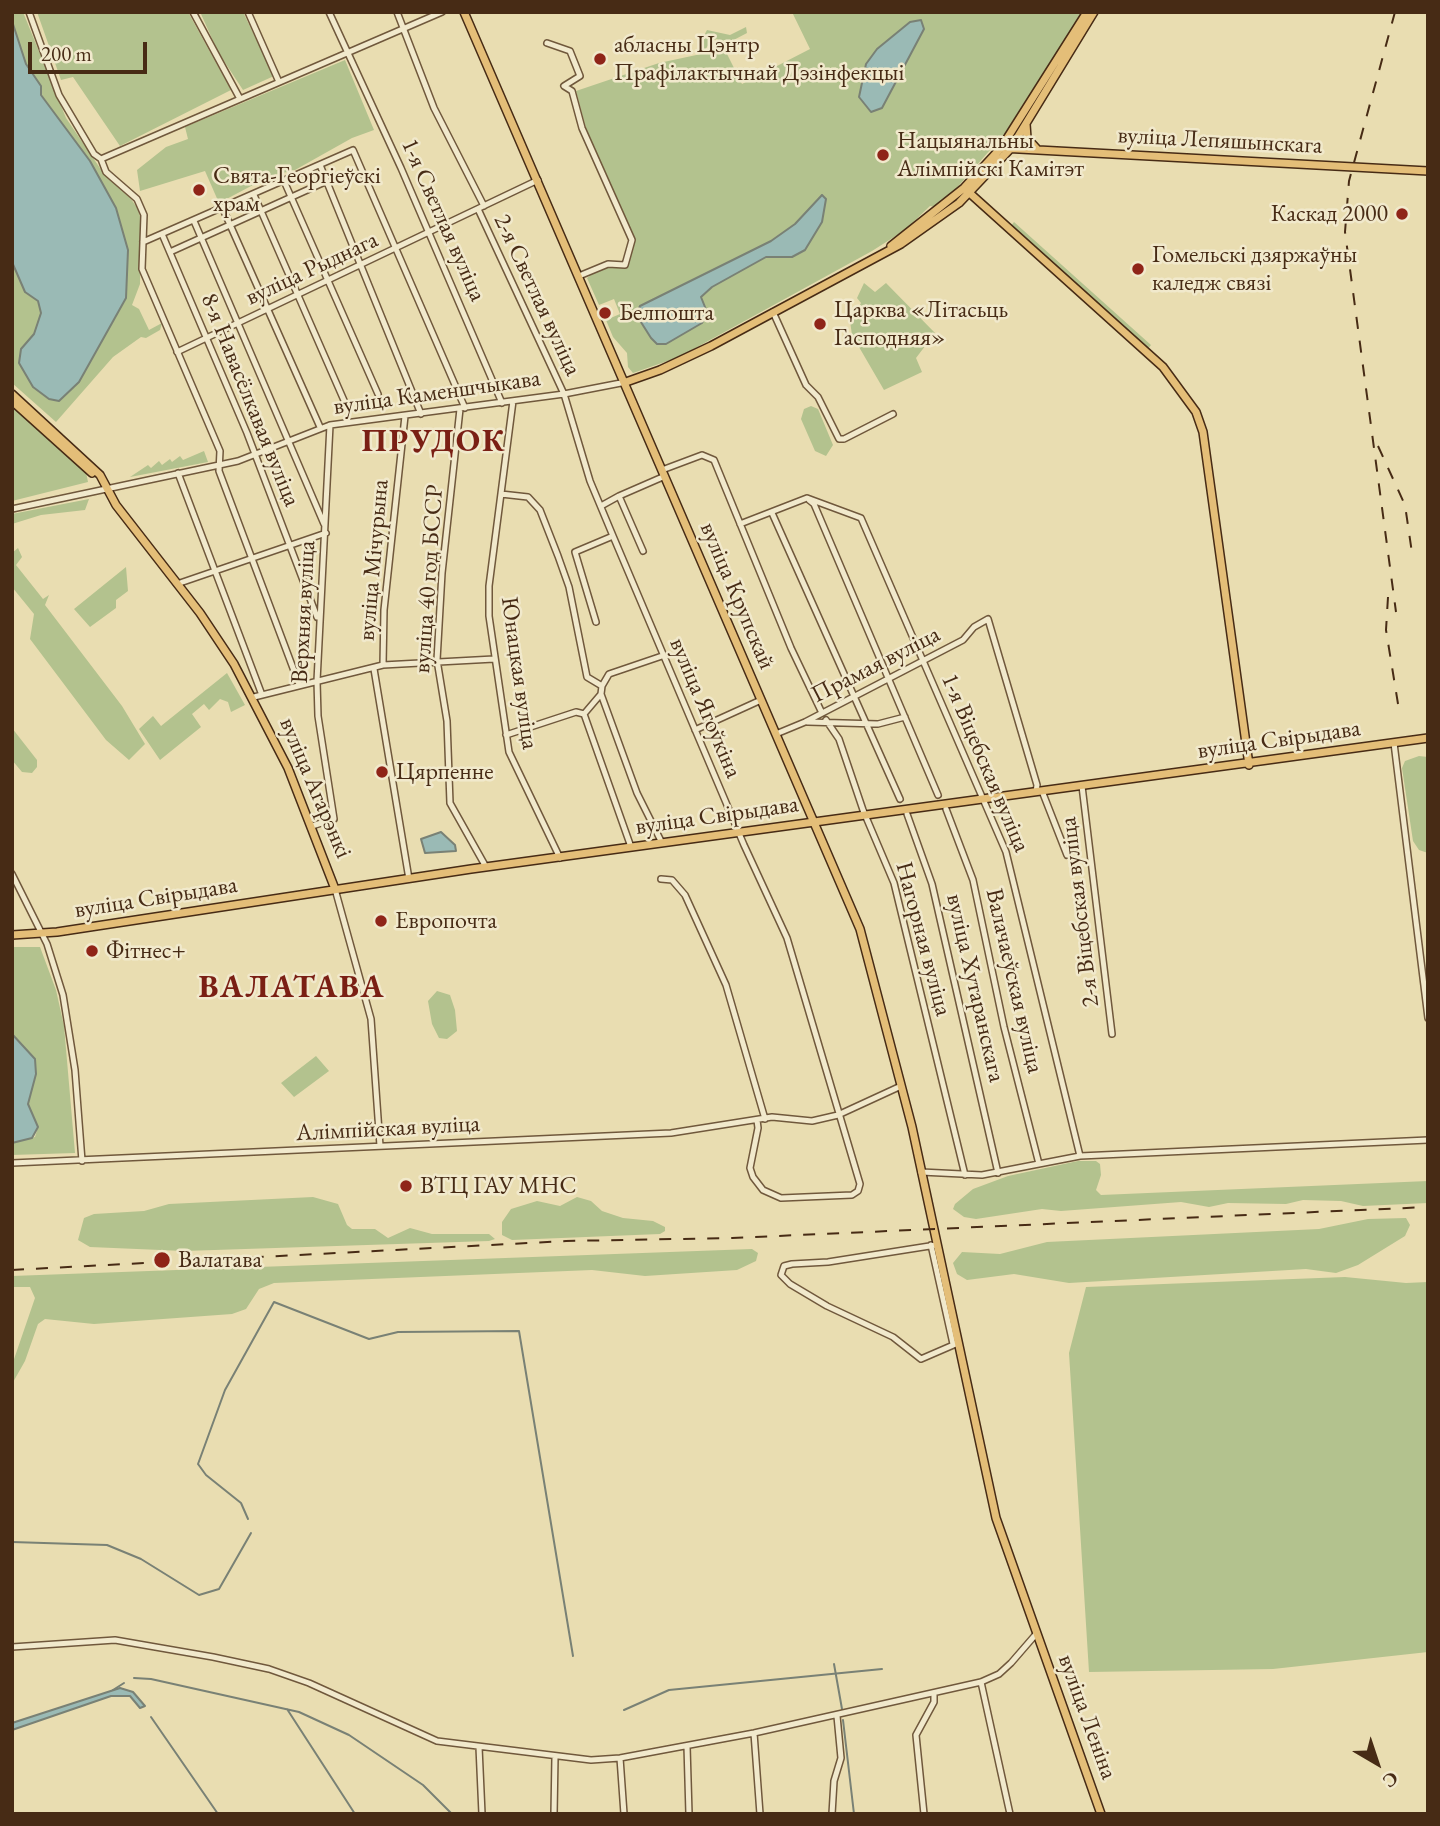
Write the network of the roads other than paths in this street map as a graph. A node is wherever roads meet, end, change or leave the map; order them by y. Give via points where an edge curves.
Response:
1 (29, 12) edge
2 (193, 12) edge
3 (248, 12) edge
4 (329, 12) edge
5 (397, 12) edge
6 (442, 12) edge
7 (464, 12) edge
8 (1087, 12) edge
9 (1094, 12) edge
10 (404, 29) junction
11 (547, 43) dead end
12 (348, 53) junction
13 (279, 82) junction
14 (239, 97) junction
15 (1026, 123) junction
16 (1000, 148) junction
17 (1011, 148) junction
18 (1038, 149) junction
19 (101, 159) junction
20 (320, 165) junction
21 (1428, 172) edge
22 (538, 180) junction
23 (284, 181) junction
24 (327, 181) junction
25 (967, 191) junction
26 (254, 195) junction
27 (291, 197) junction
28 (481, 208) junction
29 (223, 209) junction
30 (261, 211) junction
31 (194, 221) junction
32 (230, 225) junction
33 (428, 233) junction
34 (162, 234) junction
35 (201, 238) junction
36 (143, 242) junction
37 (395, 249) junction
38 (170, 252) junction
39 (362, 265) junction
40 (579, 276) junction
41 (330, 281) junction
42 (297, 296) junction
43 (268, 310) junction
44 (773, 312) junction
45 (237, 323) junction
46 (207, 337) junction
47 (177, 352) junction
48 (626, 382) junction
49 (12, 394) edge
50 (378, 394) dead end
51 (564, 394) junction
52 (12, 401) edge
53 (513, 401) junction
54 (502, 403) junction
55 (346, 405) dead end
56 (463, 408) junction
57 (421, 414) junction
58 (893, 414) dead end
59 (405, 416) junction
60 (330, 425) junction
61 (320, 427) junction
62 (287, 440) junction
63 (254, 455) junction
64 (220, 466) junction
65 (178, 473) junction
66 (663, 473) junction
67 (107, 489) junction
68 (501, 494) junction
69 (619, 496) junction
70 (807, 498) junction
71 (601, 506) junction
72 (12, 509) edge
73 (772, 513) junction
74 (740, 524) junction
75 (326, 530) junction
76 (612, 536) junction
77 (290, 545) junction
78 (643, 551) dead end
79 (575, 552) junction
80 (558, 556) junction
81 (252, 558) junction
82 (215, 570) junction
83 (177, 584) junction
84 (318, 619) junction
85 (988, 619) joint
86 (596, 622) dead end
87 (662, 656) junction
88 (494, 659) junction
89 (437, 660) junction
90 (922, 661) junction
91 (383, 664) junction
92 (374, 669) junction
93 (317, 681) junction
94 (887, 681) junction
95 (299, 684) junction
96 (602, 686) junction
97 (601, 694) junction
98 (258, 696) junction
99 (853, 697) junction
100 (761, 700) junction
101 (822, 713) junction
102 (584, 714) junction
103 (905, 717) junction
104 (826, 720) junction
105 (806, 722) junction
106 (865, 723) junction
107 (695, 730) junction
108 (776, 734) junction
109 (506, 735) junction
110 (1428, 738) edge
111 (1394, 743) junction
112 (1249, 765) junction
113 (1082, 786) junction
114 (1039, 792) junction
115 (938, 795) dead end
116 (901, 799) dead end
117 (984, 799) junction
118 (946, 809) dead end
119 (865, 814) junction
120 (907, 814) dead end
121 (814, 821) junction
122 (312, 825) junction
123 (739, 832) junction
124 (662, 843) junction
125 (631, 848) junction
126 (1067, 855) dead end
127 (560, 858) junction
128 (486, 867) junction
129 (12, 874) edge
130 (409, 879) junction
131 (661, 879) dead end
132 (335, 889) junction
133 (42, 934) junction
134 (12, 935) edge
135 (1428, 1018) edge
136 (1112, 1034) dead end
137 (901, 1086) junction
138 (838, 1115) junction
139 (765, 1119) junction
140 (757, 1120) junction
141 (1428, 1140) edge
142 (380, 1146) junction
143 (1080, 1156) junction
144 (82, 1161) junction
145 (12, 1163) edge
146 (1039, 1164) junction
147 (921, 1172) junction
148 (998, 1173) junction
149 (965, 1175) junction
150 (933, 1245) junction
151 (956, 1344) junction
152 (1037, 1633) junction
153 (12, 1647) edge
154 (981, 1682) junction
155 (934, 1693) junction
156 (838, 1716) junction
157 (754, 1733) junction
158 (687, 1746) junction
159 (479, 1747) junction
160 (555, 1757) junction
161 (621, 1758) junction
162 (482, 1814) edge
163 (554, 1814) edge
164 (624, 1814) edge
165 (689, 1814) edge
166 (760, 1814) edge
167 (832, 1814) edge
168 (924, 1814) edge
169 (1010, 1814) edge
170 (1101, 1814) edge

1 - 19 street via 59,95
2 - 14 street
3 - 13 street
4 - 12 street, 1-я Светлая вуліца
5 - 10 street, 2-я Светлая вуліца
6 - 10 street
7 - 22 main road, вуліца Крупскай
8 - 16 main road
9 - 15 main road
10 - 12 street
10 - 28 street, 2-я Светлая вуліца via 434,108
11 - 40 street via 570,51 580,76 564,86 572,91 582,128 632,240 625,265 608,264
12 - 13 street
12 - 33 street, 1-я Светлая вуліца
13 - 14 street
14 - 19 street
15 - 17 main road
15 - 18 main road via 1027,138
16 - 17 main road, вуліца Лепяшынскага
16 - 25 main road
17 - 18 main road, вуліца Лепяшынскага
17 - 25 main road
18 - 21 main road, вуліца Лепяшынскага
19 - 36 street via 106,172 137,199 144,215
20 - 23 street
20 - 24 street
20 - 37 street via 353,150
22 - 28 street, вуліца Рыднага
22 - 40 main road, вуліца Крупскай
23 - 26 street
23 - 27 street
24 - 27 street
24 - 39 street
25 - 44 main road via 891,247
25 - 112 main road via 1163,367 1196,412 1203,432
26 - 29 street
26 - 30 street
27 - 30 street
27 - 41 street
28 - 33 street, вуліца Рыднага
28 - 51 street, 2-я Светлая вуліца
29 - 31 street
29 - 32 street
30 - 32 street
30 - 42 street
31 - 34 street
31 - 35 street
32 - 35 street
32 - 43 street
33 - 37 street, вуліца Рыднага
33 - 54 street, 1-я Светлая вуліца
34 - 36 street
34 - 38 street, 8-я Навасёлкавая вуліца
35 - 38 street
35 - 45 street
36 - 47 street via 142,269
37 - 39 street, вуліца Рыднага
37 - 56 street
38 - 46 street, 8-я Навасёлкавая вуліца
39 - 41 street, вуліца Рыднага
39 - 57 street
40 - 48 main road, вуліца Крупскай
41 - 42 street, вуліца Рыднага
41 - 50 street
42 - 43 street, вуліца Рыднага
42 - 55 street
43 - 45 street, вуліца Рыднага
43 - 61 street
44 - 48 main road via 672,365
44 - 58 street via 806,385 818,397 839,439
45 - 46 street, вуліца Рыднага
45 - 62 street
46 - 47 street, вуліца Рыднага
46 - 63 street, 8-я Навасёлкавая вуліца
47 - 64 street via 220,451
48 - 51 street, вуліца Каменшчыкава
48 - 66 main road, вуліца Крупскай
49 - 67 main road via 86,460
51 - 53 street, вуліца Каменшчыкава
51 - 71 street, вуліца Ягоўкіна
52 - 67 main road
53 - 54 street, вуліца Каменшчыкава
53 - 68 street, Юнацкая вуліца
54 - 56 street, вуліца Каменшчыкава
56 - 57 street, вуліца Каменшчыкава
56 - 89 street, вуліца 40 год БССР via 442,573
57 - 59 street, вуліца Каменшчыкава
59 - 60 street, вуліца Каменшчыкава
59 - 91 street, вуліца Мічурына via 384,610
60 - 61 street, вуліца Каменшчыкава
60 - 75 street, Верхняя вуліца
61 - 62 street, вуліца Каменшчыкава
62 - 63 street, вуліца Каменшчыкава
62 - 75 street
63 - 64 street, вуліца Каменшчыкава
63 - 77 street, 8-я Навасёлкавая вуліца
64 - 65 street, вуліца Каменшчыкава
64 - 81 street
65 - 67 street, вуліца Каменшчыкава
65 - 82 street
66 - 69 street
66 - 74 street via 702,454 709,456
66 - 100 main road, вуліца Крупскай
67 - 72 street, вуліца Каменшчыкава
67 - 83 main road, вуліца Агарэнкі
68 - 80 street via 527,497 540,510
68 - 88 street, Юнацкая вуліца via 488,599
69 - 71 street
69 - 78 street
70 - 73 street
70 - 90 street, 1-я Віцебская вуліца via 861,518
70 - 94 street via 814,504
71 - 76 street, вуліца Ягоўкіна
73 - 74 street
73 - 99 street
74 - 101 street
75 - 77 street
75 - 84 street, Верхняя вуліца
76 - 79 street
76 - 87 street, вуліца Ягоўкіна
77 - 81 street
77 - 84 street, 8-я Навасёлкавая вуліца
79 - 80 street
79 - 86 street
80 - 96 street via 587,677
81 - 82 street
81 - 95 street
82 - 83 street
82 - 98 street
83 - 98 main road, вуліца Агарэнкі
84 - 93 street, Верхняя вуліца
85 - 90 street, Прамая вуліца via 963,640
85 - 114 street, 2-я Віцебская вуліца
87 - 96 street via 609,674
87 - 107 street, вуліца Ягоўкіна
88 - 89 street
88 - 109 street, Юнацкая вуліца
89 - 91 street
89 - 128 street, вуліца 40 год БССР via 447,720 450,803
90 - 94 street, Прамая вуліца
90 - 117 street, 1-я Віцебская вуліца
91 - 92 street
92 - 93 street
92 - 130 street, вуліца Мічурына
93 - 95 street
93 - 122 street, Верхняя вуліца via 334,819
94 - 99 street, Прамая вуліца
94 - 103 street
95 - 98 street
96 - 97 street
97 - 102 street
97 - 124 street via 637,793
98 - 122 main road, вуліца Агарэнкі
99 - 101 street, Прамая вуліца
99 - 106 street
100 - 107 street
100 - 108 main road, вуліца Крупскай
101 - 105 street, Прамая вуліца
102 - 109 street via 576,712
102 - 125 street
103 - 106 street
103 - 115 street
104 - 105 street
104 - 106 street
104 - 119 street, Нагорная вуліца via 838,738
105 - 108 street, Прамая вуліца
106 - 116 street
107 - 123 street, вуліца Ягоўкіна
108 - 121 main road, вуліца Крупскай
109 - 127 street, Юнацкая вуліца via 509,752
110 - 111 main road, вуліца Свірыдава
111 - 112 main road, вуліца Свірыдава
111 - 135 street
112 - 113 main road, вуліца Свірыдава
113 - 114 main road, вуліца Свірыдава
113 - 136 street, 2-я Віцебская вуліца
114 - 117 main road, вуліца Свірыдава
114 - 126 street, 2-я Віцебская вуліца
117 - 119 main road, вуліца Свірыдава
117 - 143 street, 1-я Віцебская вуліца via 1012,870
118 - 146 street, Валачаеўская вуліца via 973,880
119 - 121 main road, вуліца Свірыдава
119 - 149 street, Нагорная вуліца via 896,891
120 - 148 street, вуліца Хутаранскага via 932,884
121 - 123 main road, вуліца Свірыдава
121 - 137 main road, вуліца Крупскай via 860,929
122 - 132 main road, вуліца Агарэнкі
123 - 124 main road, вуліца Свірыдава
123 - 138 street, вуліца Ягоўкіна via 787,938
124 - 125 main road, вуліца Свірыдава
125 - 127 main road, вуліца Свірыдава
127 - 128 main road, вуліца Свірыдава
128 - 130 main road, вуліца Свірыдава
129 - 133 street
130 - 132 main road, вуліца Свірыдава
131 - 139 street via 672,880 685,895 726,985
132 - 133 main road, вуліца Свірыдава
132 - 142 street, вуліца Агарэнкі via 371,1019
133 - 134 main road, вуліца Свірыдава
133 - 144 street via 67,1010
137 - 138 street
137 - 147 main road, вуліца Крупскай
138 - 139 street via 812,1121
138 - 140 street, вуліца Ягоўкіна via 860,1184 852,1195 780,1198 763,1190 750,1168
139 - 140 street, Алімпійская вуліца
140 - 142 street, Алімпійская вуліца via 671,1133
141 - 143 street
142 - 144 street, Алімпійская вуліца
143 - 146 street
144 - 145 street, Алімпійская вуліца
146 - 148 street
147 - 149 street
147 - 150 main road, вуліца Крупскай
148 - 149 street
150 - 151 main road, вуліца Крупскай
150 - 151 street via 792,1264 784,1266 781,1275 827,1306 893,1337 921,1359
151 - 152 main road, вуліца Леніна via 996,1518
152 - 154 street via 999,1674
152 - 170 main road, вуліца Леніна
153 - 159 street via 115,1640 213,1657 288,1676 437,1741
154 - 155 street
154 - 169 street
155 - 156 street
155 - 168 street via 934,1702 916,1735
156 - 157 street
156 - 167 street via 841,1758
157 - 158 street
157 - 166 street
158 - 161 street
158 - 165 street
159 - 160 street
159 - 162 street
160 - 161 street
160 - 163 street
161 - 164 street

